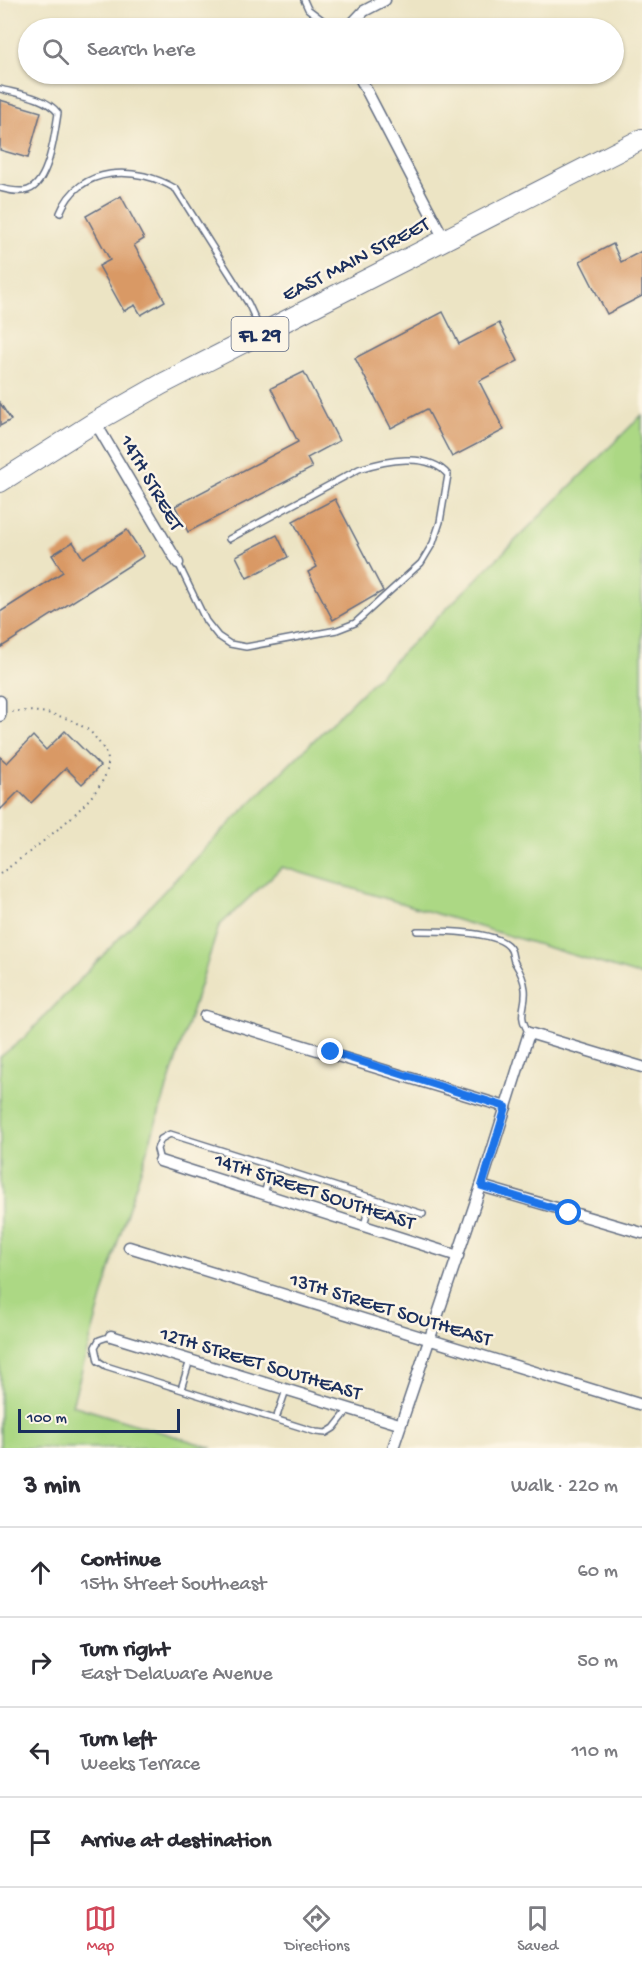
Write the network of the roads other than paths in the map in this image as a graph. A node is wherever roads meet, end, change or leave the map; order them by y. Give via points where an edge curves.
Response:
1 (304, 0) edge
2 (386, 0) edge
3 (320, 18) edge
4 (357, 18) edge
5 (363, 84) edge
6 (0, 89) edge
7 (642, 139) edge
8 (0, 188) edge
9 (60, 213) dead end
10 (444, 239) junction
11 (262, 333) junction
12 (95, 422) junction
13 (0, 482) edge
14 (229, 539) dead end
15 (178, 563) joint
16 (0, 701) edge
17 (1, 715) edge
18 (417, 931) dead end
19 (205, 1016) dead end
20 (530, 1033) junction
21 (642, 1067) edge
22 (506, 1107) junction
23 (160, 1161) joint
24 (272, 1166) junction
25 (482, 1186) junction
26 (264, 1194) junction
27 (371, 1197) junction
28 (423, 1214) dead end
29 (363, 1226) junction
30 (642, 1233) edge
31 (129, 1247) dead end
32 (458, 1256) junction
33 (111, 1336) joint
34 (429, 1341) junction
35 (190, 1360) junction
36 (181, 1389) junction
37 (286, 1390) junction
38 (642, 1405) edge
39 (349, 1409) junction
40 (276, 1419) junction
41 (399, 1424) junction
42 (393, 1448) edge

1 - 3 lane
2 - 4 street
5 - 10 street
6 - 8 lane via 53,106 58,113 46,168 36,184 21,192
7 - 10 highway, EAST MAIN STREET / FL 29
9 - 11 lane via 73,189 94,177 141,173 166,183 176,189 248,303
10 - 11 highway, EAST MAIN STREET / FL 29
11 - 12 highway, EAST MAIN STREET / FL 29
12 - 13 highway, EAST MAIN STREET / FL 29
12 - 15 street, 14TH STREET
14 - 15 lane via 378,463 411,461 441,467 448,475 440,522 421,563 355,623 337,630 246,647 230,644 206,621
16 - 17 street
18 - 20 lane via 470,933 503,941 522,975 526,991 522,1022
19 - 22 street
20 - 21 street
20 - 22 street
22 - 25 street
23 - 24 lane via 156,1149 161,1139 170,1134
23 - 26 street, 14TH STREET SOUTHEAST
24 - 26 lane
24 - 27 lane
25 - 30 street
25 - 32 street
26 - 29 street, 14TH STREET SOUTHEAST
27 - 28 lane
27 - 29 lane
29 - 32 street, 14TH STREET SOUTHEAST
31 - 34 street, 13TH STREET SOUTHEAST
32 - 34 street
33 - 35 street, 12TH STREET SOUTHEAST
33 - 36 lane via 99,1340 95,1347 98,1361
34 - 38 street, 13TH STREET SOUTHEAST
34 - 41 street
35 - 36 lane
35 - 37 street, 12TH STREET SOUTHEAST
36 - 40 lane
37 - 39 street, 12TH STREET SOUTHEAST
37 - 40 lane
39 - 40 lane via 326,1433
39 - 41 street, 12TH STREET SOUTHEAST
41 - 42 street

